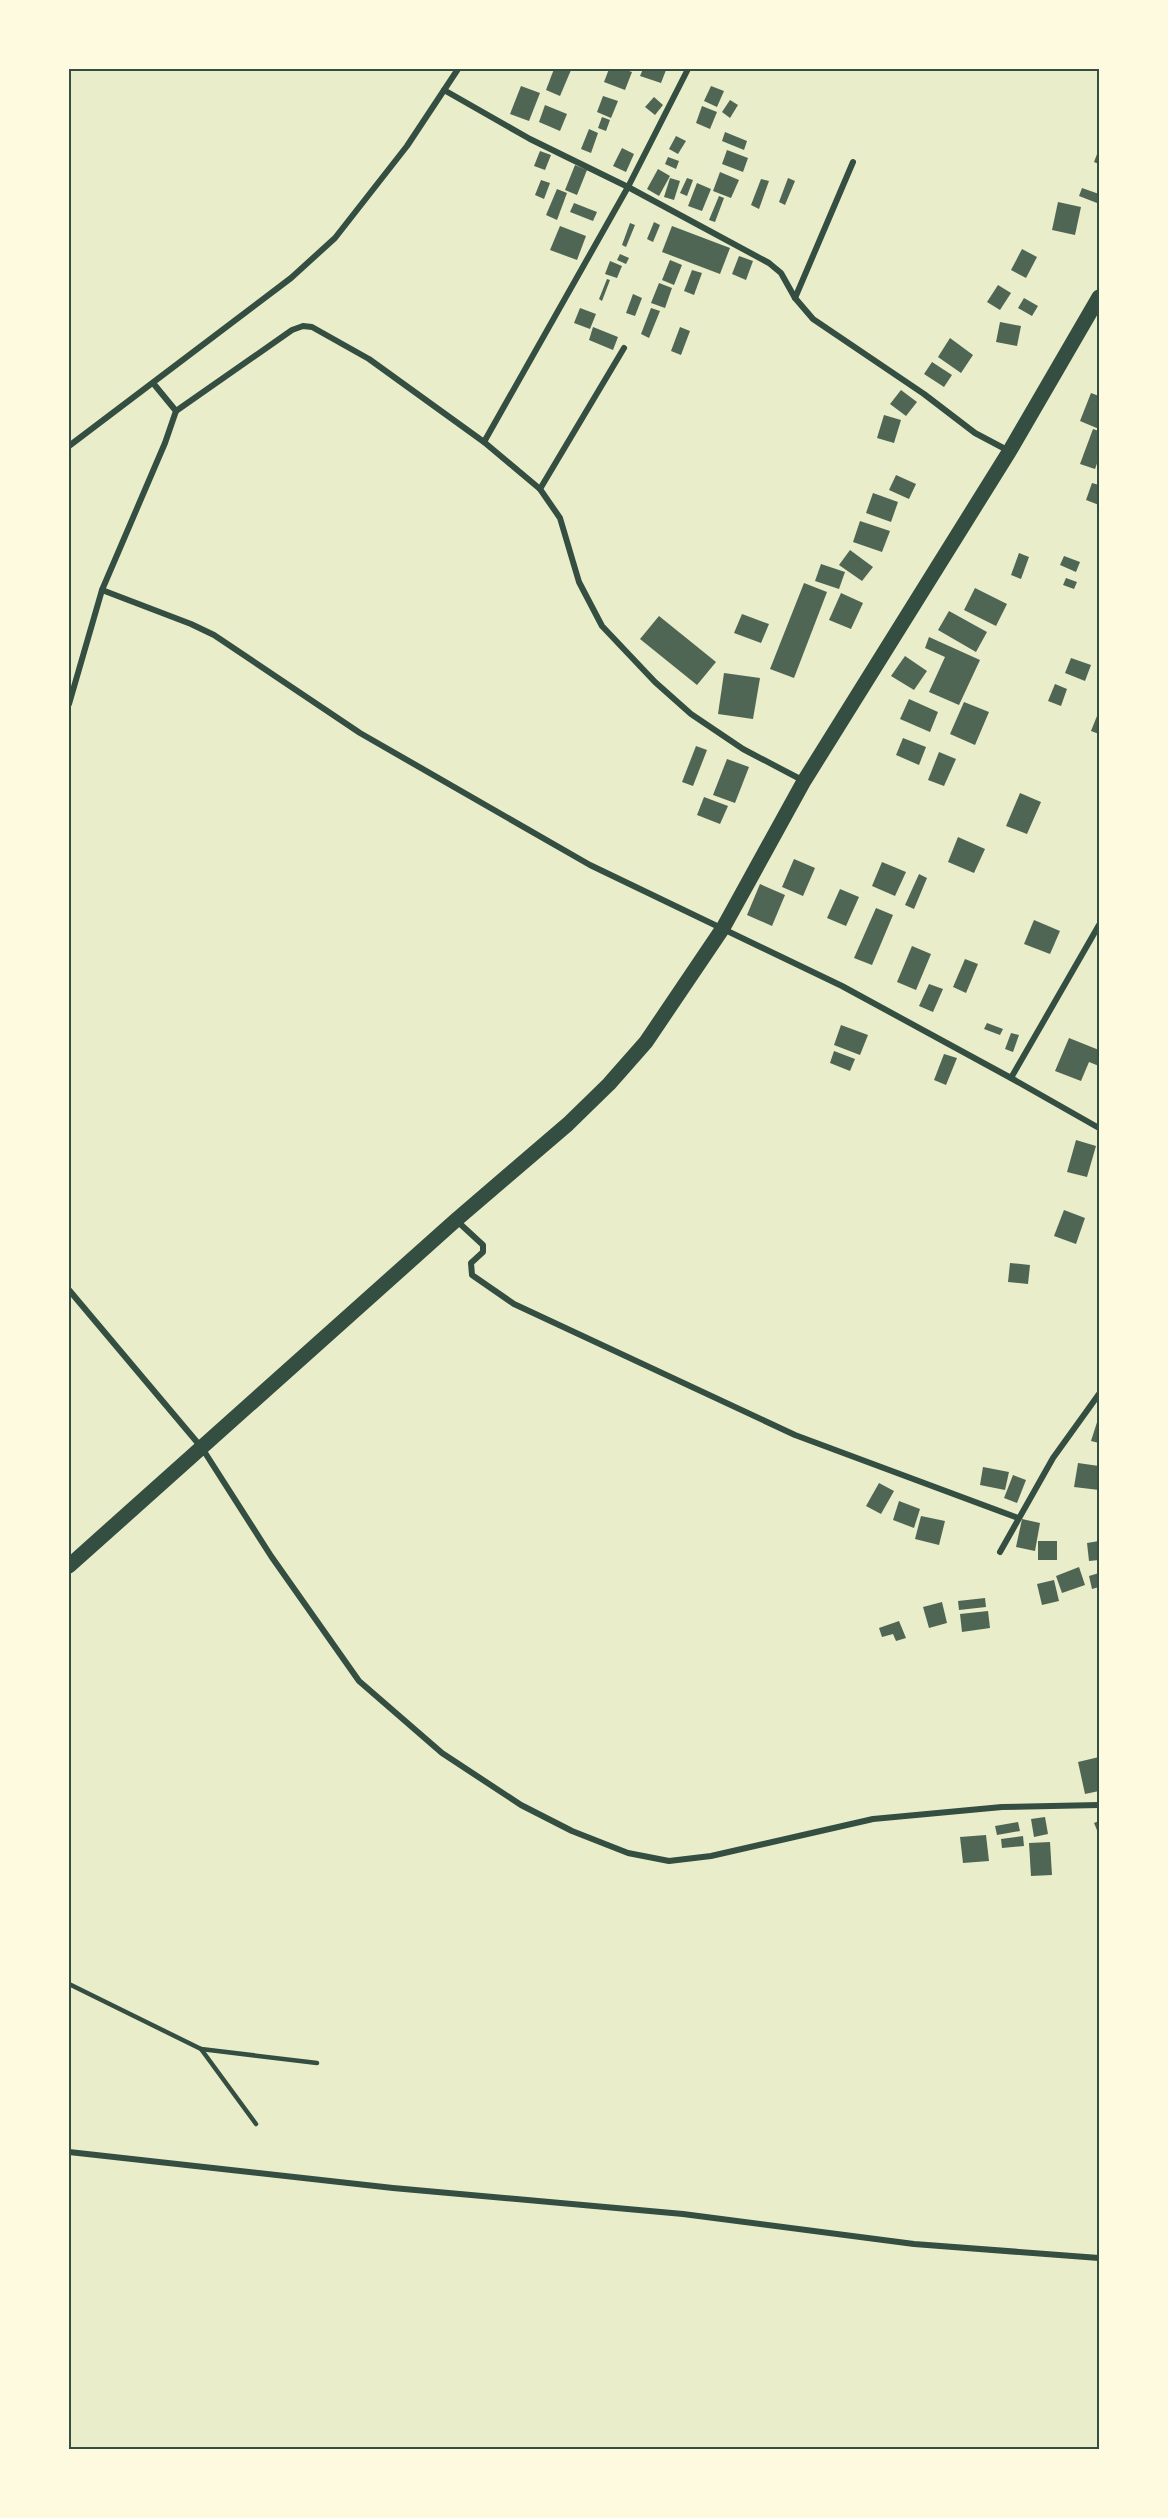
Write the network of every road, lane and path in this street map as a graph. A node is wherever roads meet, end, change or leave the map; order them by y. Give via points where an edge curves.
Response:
1 (458, 69) edge
2 (688, 69) edge
3 (444, 90) junction
4 (853, 162) dead end
5 (628, 187) junction
6 (1099, 297) edge
7 (795, 298) junction
8 (624, 348) dead end
9 (153, 383) junction
10 (176, 411) junction
11 (484, 442) junction
12 (69, 446) edge
13 (1010, 452) junction
14 (540, 489) junction
15 (102, 590) junction
16 (69, 704) edge
17 (804, 781) junction
18 (1099, 925) edge
19 (723, 928) junction
20 (1011, 1078) junction
21 (1099, 1128) edge
22 (456, 1220) junction
23 (69, 1290) edge
24 (1099, 1394) edge
25 (202, 1449) junction
26 (1018, 1518) junction
27 (1000, 1552) dead end
28 (69, 1566) edge
29 (1099, 1805) edge
30 (69, 1984) edge
31 (201, 2049) junction
32 (317, 2063) dead end
33 (256, 2124) dead end
34 (69, 2152) edge
35 (1099, 2258) edge

1 - 3 street
2 - 5 street
3 - 5 street via 530,139
3 - 9 street via 407,146 335,238 291,278
4 - 7 street
5 - 7 street via 769,263 781,273
5 - 11 street
6 - 13 main road
7 - 13 street via 813,319 975,433
8 - 14 street
9 - 10 street
9 - 12 street
10 - 11 street via 292,330 307,326 369,359
10 - 15 street
11 - 14 street
13 - 17 main road
14 - 17 street via 560,518 579,582 602,626 691,714 743,749
15 - 16 street
15 - 19 street via 214,635 360,733 591,865
17 - 19 main road
18 - 20 street
19 - 20 street via 842,986
19 - 22 main road via 646,1042 609,1084
20 - 21 street
22 - 25 main road
22 - 26 street via 483,1245 483,1252 471,1263 472,1275 514,1304 795,1435
23 - 25 street
24 - 26 street via 1053,1458
25 - 28 main road
25 - 29 street via 359,1681 442,1753 521,1806 572,1831 628,1853 669,1861 711,1856 873,1819 1002,1807
26 - 27 street
30 - 31 lane
31 - 32 lane
31 - 33 lane
34 - 35 street via 393,2188 683,2214 914,2244

